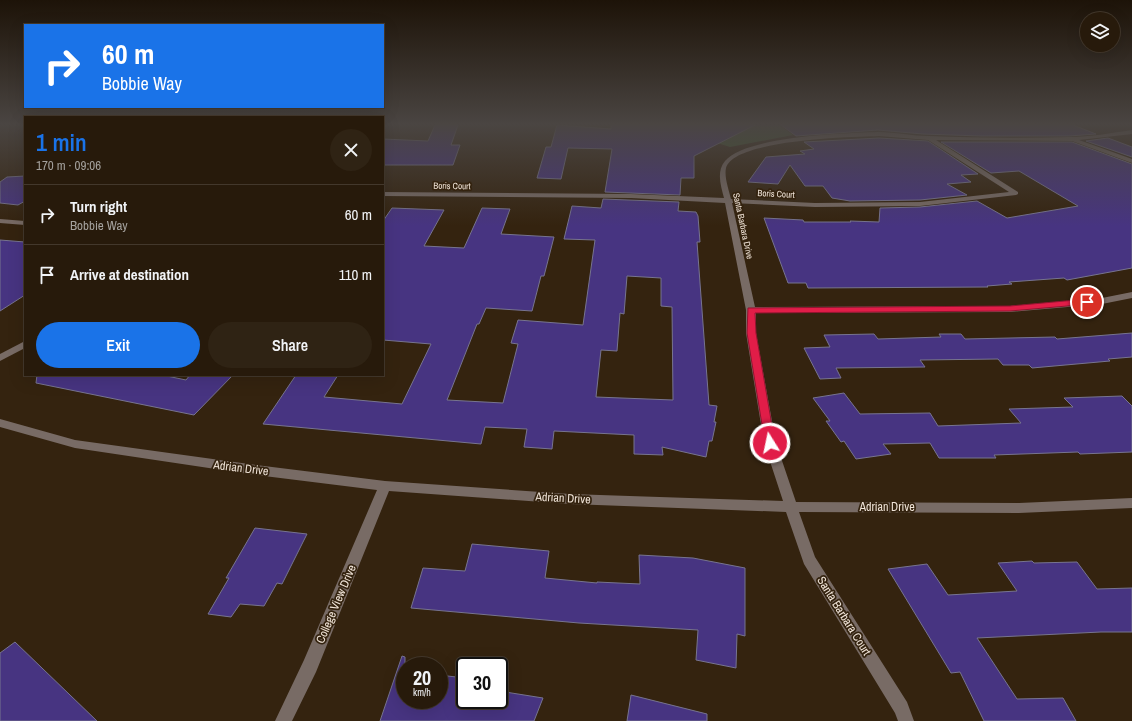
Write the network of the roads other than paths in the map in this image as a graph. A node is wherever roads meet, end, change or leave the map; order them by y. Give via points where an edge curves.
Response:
1 (731, 159) edge
2 (962, 159) edge
3 (384, 194) edge
4 (728, 201) junction
5 (0, 221) edge
6 (24, 223) edge
7 (1132, 295) edge
8 (751, 310) junction
9 (24, 345) edge
10 (0, 358) edge
11 (0, 423) edge
12 (385, 486) junction
13 (1132, 503) edge
14 (791, 507) junction
15 (283, 721) edge
16 (906, 721) edge

1 - 4 street, Santa Barbara Drive via 724,168 723,179
2 - 4 street, Boris Court via 1016,193 920,204 815,205
3 - 4 street, Boris Court via 631,196
4 - 8 street, Santa Barbara Drive
5 - 6 street
7 - 8 street via 1102,301 1010,309
8 - 14 street, Santa Barbara Drive via 751,333 770,443
9 - 10 street
11 - 12 street, Adrian Drive via 75,444
12 - 14 street, Adrian Drive via 570,499
12 - 15 street, College View Drive via 310,666
13 - 14 street, Adrian Drive via 1019,508
14 - 16 street, Santa Barbara Court via 809,560 901,708

